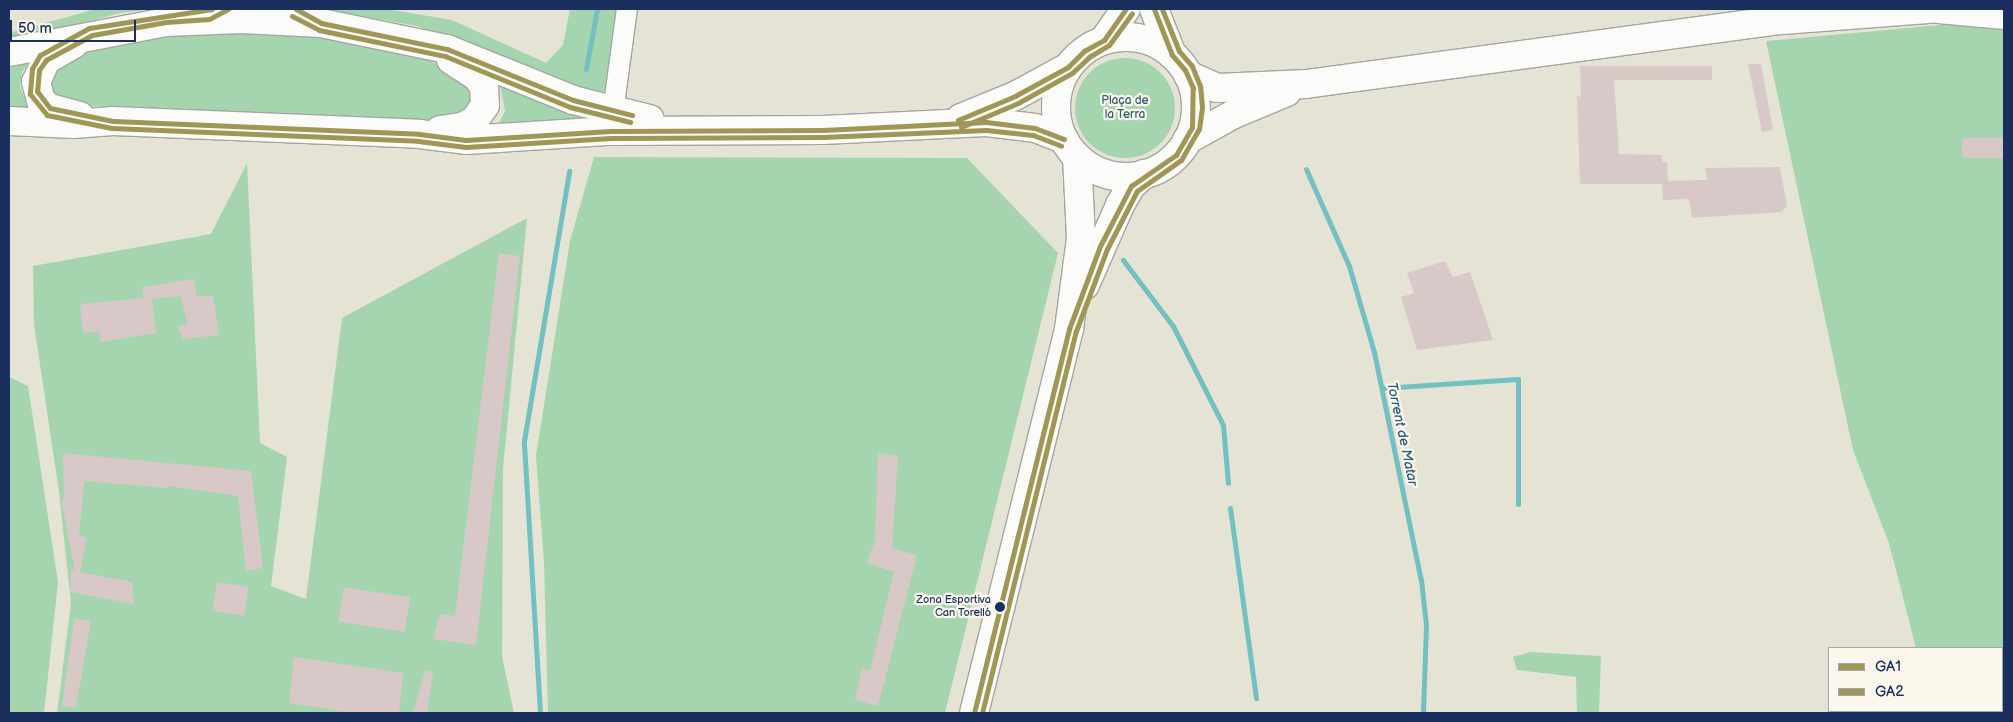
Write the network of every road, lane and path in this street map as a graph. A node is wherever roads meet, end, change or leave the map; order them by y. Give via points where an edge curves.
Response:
1 (296, 9) edge
2 (627, 9) edge
3 (1126, 9) edge
4 (1154, 9) edge
5 (1931, 9) edge
6 (1939, 9) edge
7 (1862, 10) edge
8 (218, 14) edge
9 (2004, 15) edge
10 (321, 23) junction
11 (92, 35) junction
12 (1104, 40) junction
13 (421, 44) junction
14 (9, 52) edge
15 (1180, 65) junction
16 (1068, 67) junction
17 (1306, 84) junction
18 (614, 112) junction
19 (9, 122) edge
20 (113, 122) junction
21 (949, 123) junction
22 (731, 130) junction
23 (419, 134) junction
24 (1187, 140) junction
25 (1070, 148) junction
26 (1144, 174) junction
27 (1069, 329) junction
28 (974, 713) edge

1 - 10 main road
2 - 18 street
3 - 12 main road
4 - 15 main road
5 - 7 main road
6 - 9 main road
7 - 17 main road
8 - 10 main road
8 - 11 main road
10 - 13 main road
11 - 14 main road
11 - 20 main road via 46,60 39,70 37,91 50,108
12 - 15 main road via 1140,39
12 - 16 main road via 1084,51
13 - 18 main road via 447,49 573,100
13 - 23 main road via 476,76 486,96 481,113 474,121 462,127
15 - 17 main road via 1217,88
15 - 24 main road via 1195,108
16 - 21 main road via 1014,96
16 - 25 main road via 1056,99 1057,120
17 - 24 main road via 1234,114
18 - 22 main road
19 - 20 main road
20 - 23 main road
21 - 22 main road via 823,130
21 - 25 main road via 986,122 1035,128
22 - 23 main road via 611,131 492,140
24 - 26 main road via 1166,164
25 - 26 main road via 1108,174
25 - 27 main road via 1081,238
26 - 27 main road via 1131,186 1120,204
27 - 28 main road

